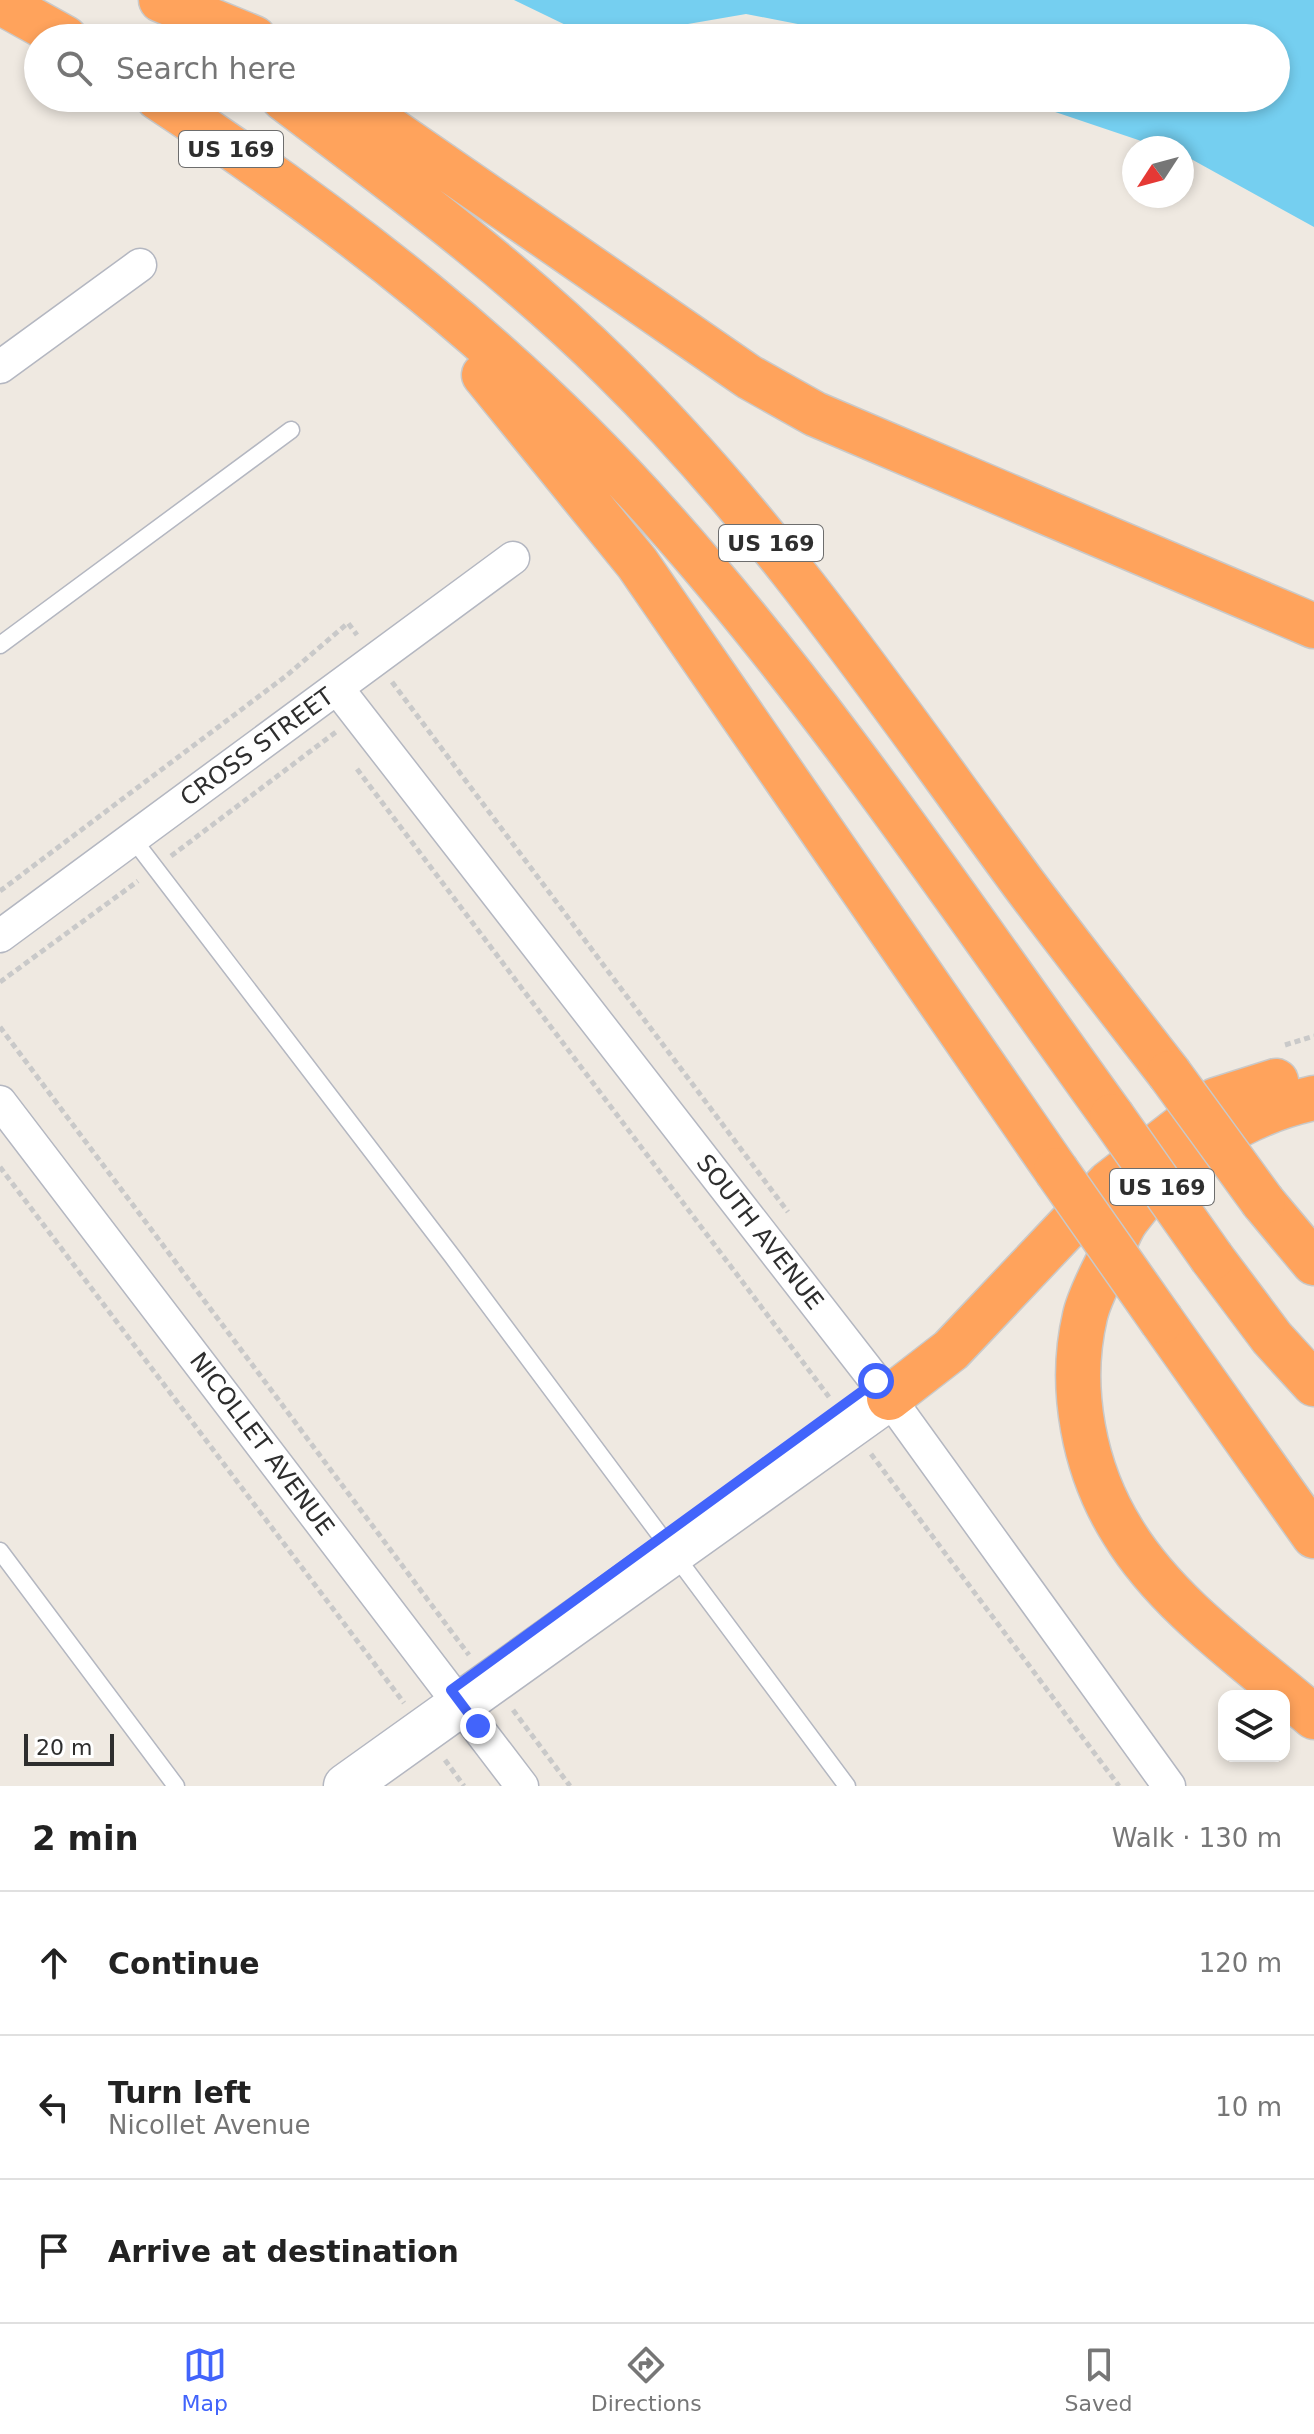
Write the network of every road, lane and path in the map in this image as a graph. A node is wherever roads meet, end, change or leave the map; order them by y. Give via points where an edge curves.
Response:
1 (153, 0) edge
2 (161, 0) edge
3 (0, 2) edge
4 (40, 24) edge
5 (185, 24) edge
6 (220, 24) edge
7 (178, 112) edge
8 (302, 112) edge
9 (365, 112) edge
10 (304, 201) junction
11 (140, 265) dead end
12 (0, 367) edge
13 (291, 430) dead end
14 (513, 558) dead end
15 (1314, 626) edge
16 (0, 645) edge
17 (375, 660) junction
18 (286, 676) junction
19 (395, 686) junction
20 (337, 688) junction
21 (311, 708) junction
22 (358, 716) junction
23 (332, 736) junction
24 (341, 748) dead end
25 (351, 761) dead end
26 (133, 839) junction
27 (155, 868) junction
28 (0, 891) edge
29 (0, 936) edge
30 (0, 982) edge
31 (0, 1027) edge
32 (1314, 1075) edge
33 (1314, 1098) edge
34 (0, 1102) edge
35 (0, 1167) edge
36 (797, 1225) dead end
37 (1314, 1263) edge
38 (1314, 1384) edge
39 (889, 1398) junction
40 (851, 1426) junction
41 (1314, 1536) edge
42 (0, 1551) edge
43 (673, 1553) junction
44 (477, 1694) junction
45 (1314, 1717) edge
46 (424, 1731) junction
47 (176, 1786) edge
48 (346, 1786) edge
49 (464, 1786) edge
50 (522, 1786) edge
51 (570, 1786) edge
52 (847, 1786) edge
53 (1119, 1786) edge
54 (1169, 1786) edge

1 - 5 highway
2 - 6 highway
3 - 4 highway
7 - 10 highway, US 169
8 - 37 highway, US 169, bridge via 460,231 612,368 737,501 831,617 1025,884
9 - 15 highway via 749,377 815,414
10 - 38 highway, US 169, bridge via 465,324 661,517 828,723 1212,1258
10 - 41 highway, bridge via 482,373 637,563
11 - 12 street
13 - 16 lane
14 - 17 street, CROSS STREET
17 - 18 path via 348,623
17 - 19 path
17 - 20 street, CROSS STREET
18 - 21 path
18 - 28 path
19 - 22 path
19 - 36 path
20 - 21 street, CROSS STREET
20 - 22 street, SOUTH AVENUE
21 - 23 path
21 - 26 street, CROSS STREET
22 - 23 path
22 - 39 street, SOUTH AVENUE
23 - 24 path
23 - 27 path
25 - 40 path
26 - 27 lane
26 - 29 street, CROSS STREET
27 - 30 path
27 - 43 lane
31 - 44 path
32 - 39 highway via 1216,1100 1109,1183 951,1350
33 - 45 highway via 1236,1124 1166,1178 1127,1218 1085,1315 1078,1364 1083,1433 1100,1488 1123,1532 1152,1573
34 - 44 street, NICOLLET AVENUE
35 - 46 path
39 - 40 street
39 - 54 street, SOUTH AVENUE
40 - 43 street
40 - 53 path
42 - 47 lane
43 - 44 street
43 - 52 lane
44 - 46 street
44 - 50 street, NICOLLET AVENUE
44 - 51 path
46 - 48 street
46 - 49 path

